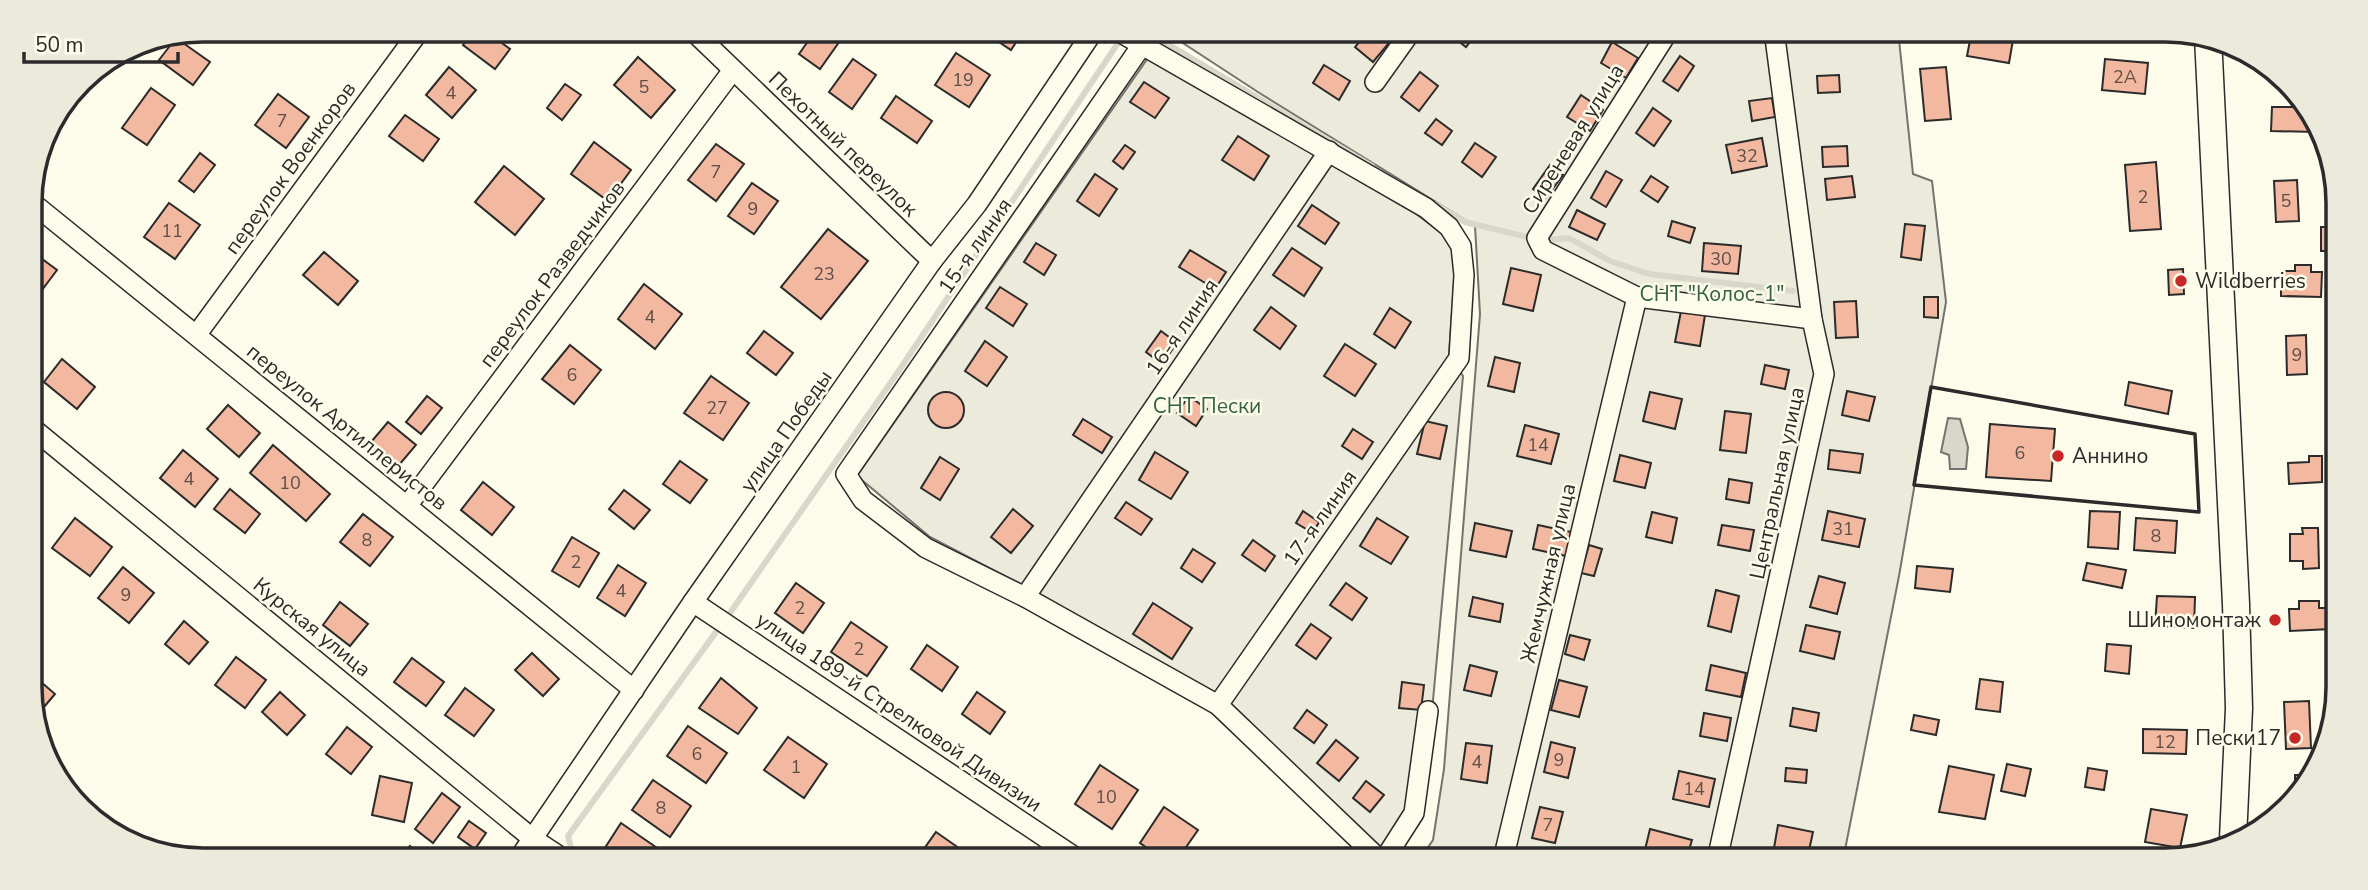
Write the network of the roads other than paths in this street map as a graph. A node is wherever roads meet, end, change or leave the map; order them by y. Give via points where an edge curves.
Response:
1 (411, 42) edge
2 (704, 42) edge
3 (1086, 42) edge
4 (1137, 42) edge
5 (1403, 42) edge
6 (1662, 42) edge
7 (1776, 42) edge
8 (1142, 45) junction
9 (2209, 48) edge
10 (733, 70) junction
11 (1375, 82) dead end
12 (1329, 151) junction
13 (42, 211) edge
14 (932, 261) junction
15 (1637, 297) junction
16 (1812, 319) junction
17 (197, 334) junction
18 (42, 435) edge
19 (407, 506) junction
20 (1025, 597) junction
21 (693, 602) junction
22 (634, 690) junction
23 (1218, 705) junction
24 (1428, 711) dead end
25 (2233, 832) edge
26 (533, 839) junction
27 (527, 848) edge
28 (547, 848) edge
29 (1061, 848) edge
30 (1369, 848) edge
31 (1390, 848) edge
32 (1506, 848) edge
33 (1720, 848) edge

1 - 17 street, переулок Военкоров
2 - 10 street, Пехотный переулок
3 - 14 street, улица Победы via 977,204
4 - 8 street
5 - 11 street
6 - 15 street, Сиреневая улица via 1537,238 1543,250
7 - 16 street, Центральная улица
8 - 12 street
8 - 20 street, 15-я линия via 846,474 863,500 926,548
9 - 25 main road via 2237,630
10 - 14 street, Пехотный переулок
10 - 19 street, переулок Разведчиков
12 - 20 street, 16-я линия
12 - 23 street, 17-я линия via 1426,208 1449,227 1461,246 1464,275 1459,358
13 - 17 street, переулок Артиллеристов
14 - 21 street, улица Победы
15 - 16 street
15 - 32 street, Жемчужная улица
16 - 33 street, Центральная улица via 1824,374
17 - 19 street, переулок Артиллеристов
18 - 26 street, Курская улица
19 - 22 street, переулок Артиллеристов
20 - 23 street
21 - 22 street, улица Победы
21 - 29 street, улица 189-й Стрелковой Дивизии
22 - 26 street, улица Победы
23 - 30 street
24 - 31 street via 1414,813
26 - 27 street, улица Победы
26 - 28 street, Курская улица

